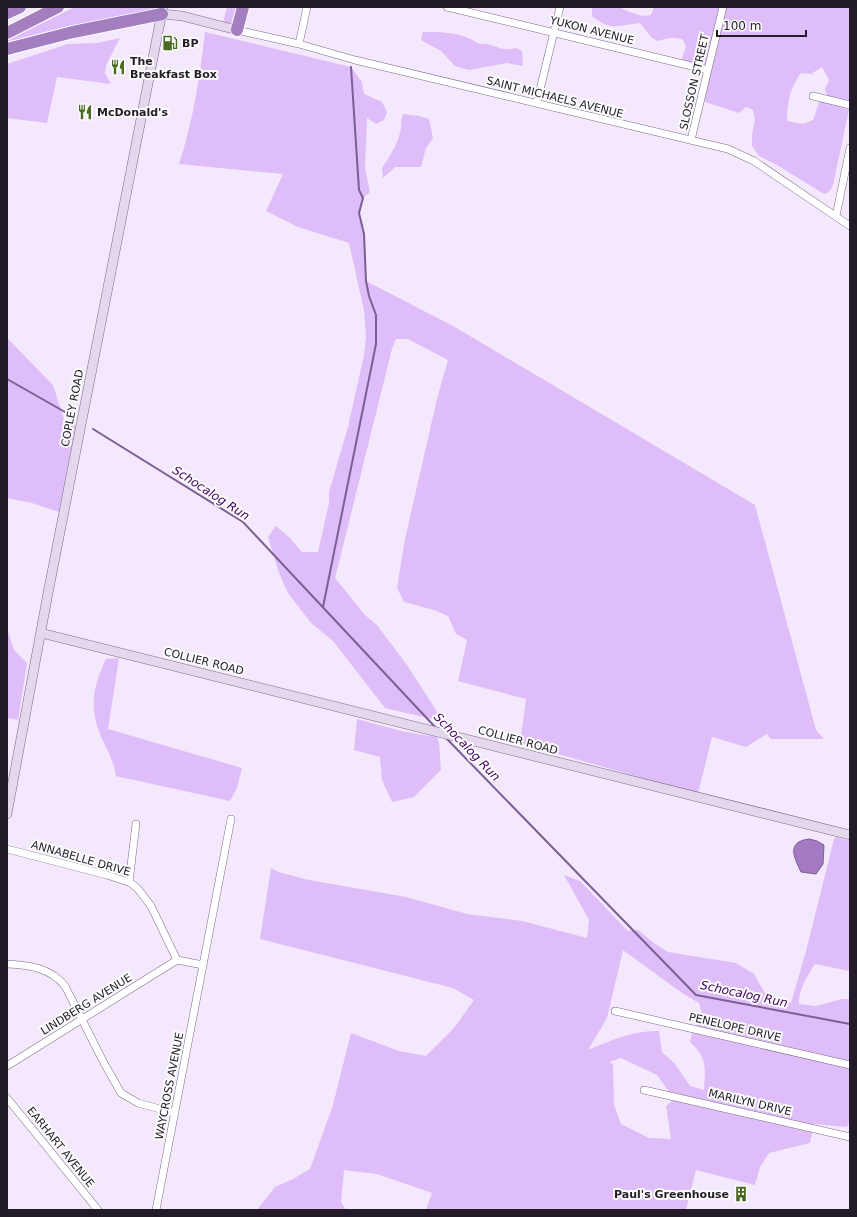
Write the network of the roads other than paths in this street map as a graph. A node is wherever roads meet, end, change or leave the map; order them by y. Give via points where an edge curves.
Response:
1 (20, 7) edge
2 (58, 7) edge
3 (243, 7) edge
4 (307, 7) edge
5 (447, 7) edge
6 (560, 7) edge
7 (723, 7) edge
8 (163, 11) edge
9 (7, 13) edge
10 (237, 30) junction
11 (554, 32) junction
12 (7, 33) edge
13 (298, 44) junction
14 (7, 49) edge
15 (708, 70) junction
16 (813, 96) dead end
17 (537, 102) junction
18 (850, 105) edge
19 (691, 140) junction
20 (850, 148) edge
21 (836, 216) junction
22 (850, 226) edge
23 (41, 633) junction
24 (12, 764) edge
25 (7, 814) edge
26 (231, 820) dead end
27 (136, 824) dead end
28 (850, 835) edge
29 (7, 849) edge
30 (129, 882) junction
31 (177, 960) junction
32 (7, 964) edge
33 (203, 965) junction
34 (615, 1011) dead end
35 (83, 1018) junction
36 (850, 1065) edge
37 (7, 1066) edge
38 (644, 1090) dead end
39 (7, 1098) edge
40 (175, 1113) junction
41 (850, 1137) edge
42 (98, 1210) edge
43 (156, 1210) edge

1 - 9 highway
2 - 12 highway
3 - 10 highway
4 - 13 street
5 - 11 street, YUKON AVENUE
6 - 11 street
7 - 15 street, SLOSSON STREET
8 - 10 main road
8 - 14 highway
8 - 23 main road, COPLEY ROAD
10 - 13 street, SAINT MICHAELS AVENUE
11 - 15 street, YUKON AVENUE
11 - 17 street
13 - 17 street, SAINT MICHAELS AVENUE via 355,60
15 - 19 street, SLOSSON STREET
16 - 18 street
17 - 19 street, SAINT MICHAELS AVENUE
19 - 21 street, SAINT MICHAELS AVENUE via 746,156
20 - 21 street
21 - 22 street, SAINT MICHAELS AVENUE
23 - 24 main road, COPLEY ROAD
23 - 28 main road, COLLIER ROAD
24 - 25 main road, COPLEY ROAD
26 - 33 street, WAYCROSS AVENUE
27 - 30 street
29 - 30 street, ANNABELLE DRIVE
30 - 31 street, ANNABELLE DRIVE via 138,889 150,906
31 - 33 street
31 - 35 street, LINDBERG AVENUE
32 - 35 street via 42,969 60,979
33 - 40 street, WAYCROSS AVENUE
34 - 36 street, PENELOPE DRIVE
35 - 37 street, LINDBERG AVENUE
35 - 40 street via 121,1093 138,1103
38 - 41 street, MARILYN DRIVE
39 - 42 street, EARHART AVENUE
40 - 43 street, WAYCROSS AVENUE

